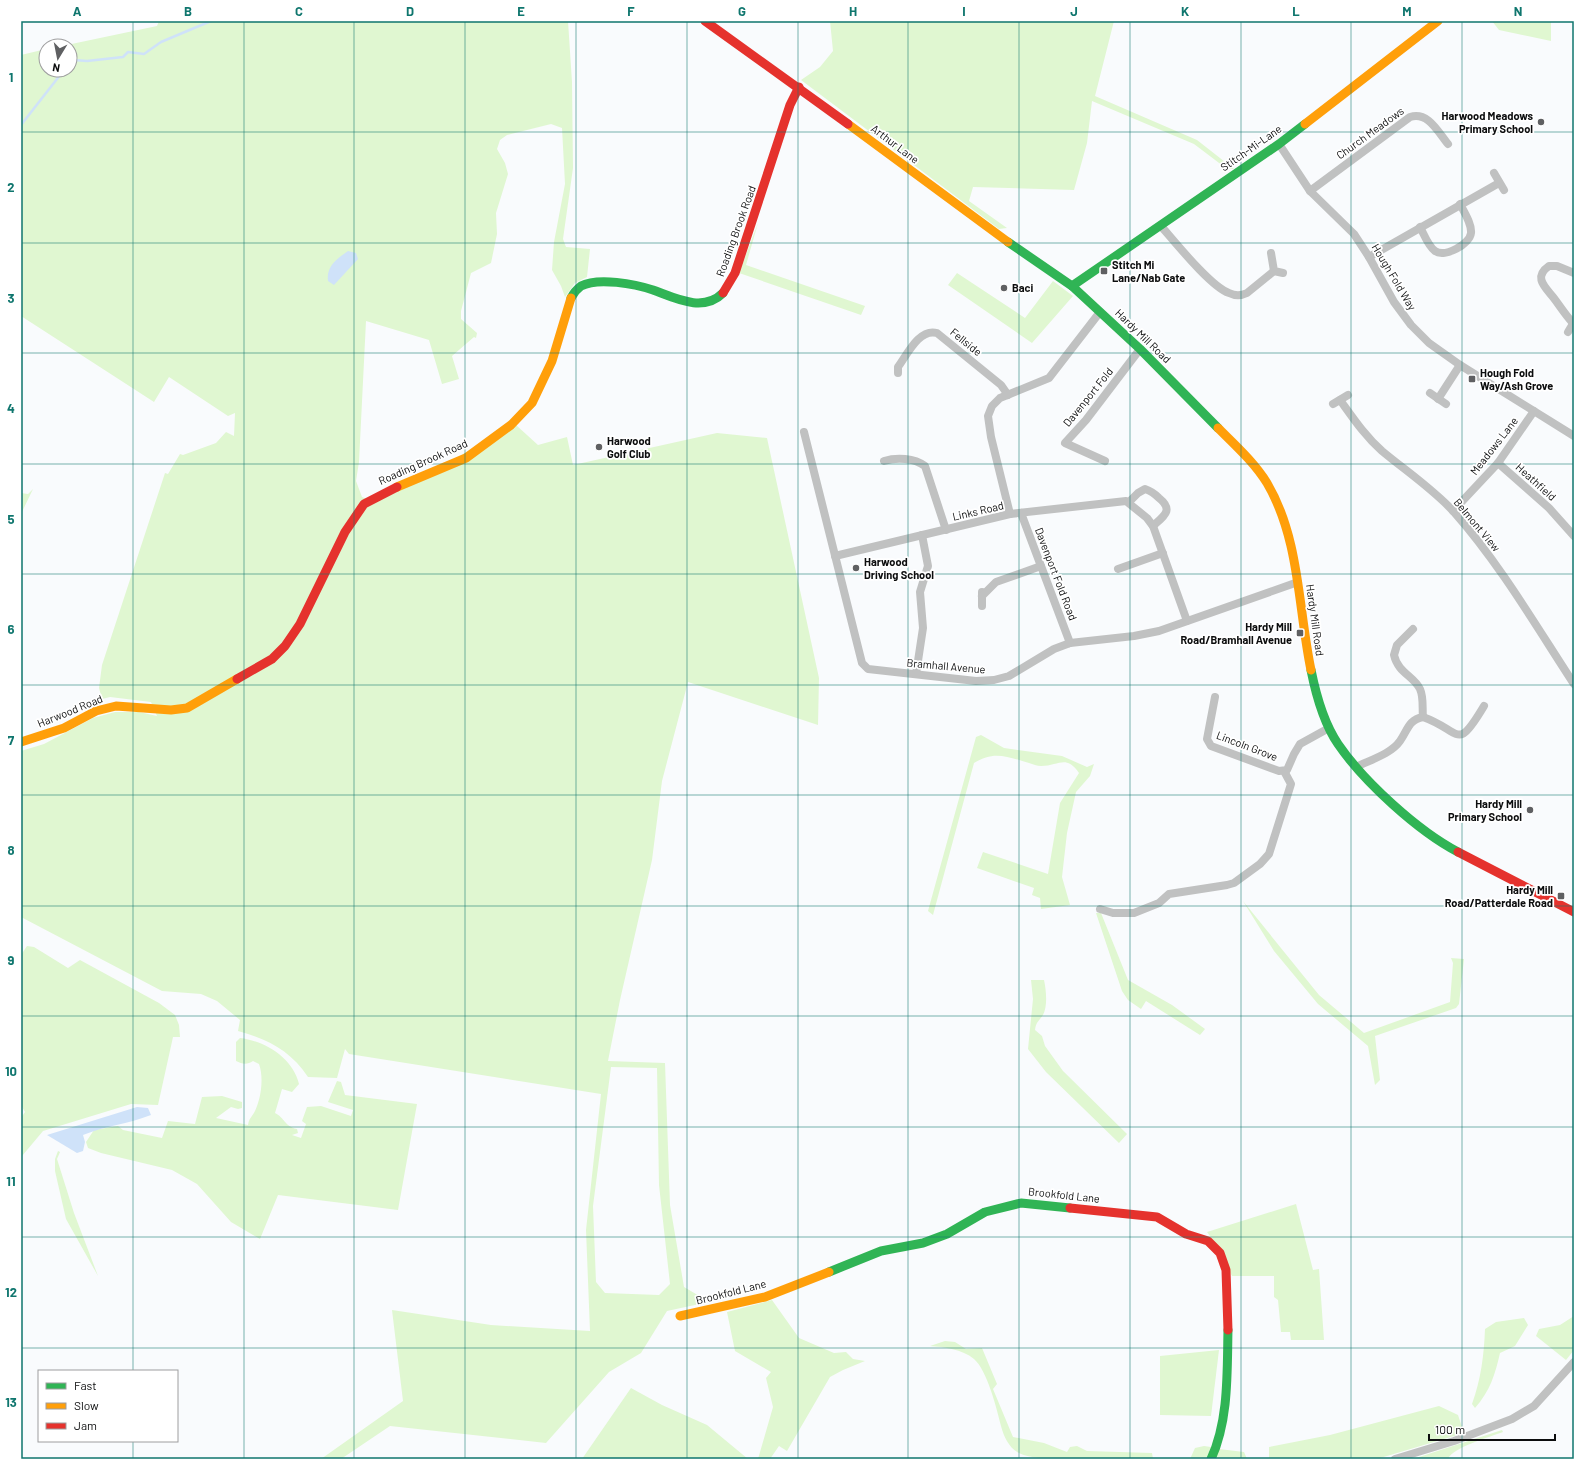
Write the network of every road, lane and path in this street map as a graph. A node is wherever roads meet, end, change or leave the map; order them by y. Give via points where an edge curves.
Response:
1 (705, 21) edge
2 (1438, 21) edge
3 (799, 88) junction
4 (1279, 144) junction
5 (1448, 144) dead end
6 (1494, 173) dead end
7 (1499, 182) junction
8 (1504, 190) dead end
9 (1310, 191) junction
10 (1460, 204) junction
11 (1161, 226) junction
12 (1420, 227) junction
13 (1271, 253) dead end
14 (1369, 256) junction
15 (1574, 273) edge
16 (1072, 286) junction
17 (1100, 312) junction
18 (1573, 322) edge
19 (1568, 332) dead end
20 (1140, 349) junction
21 (1460, 366) junction
22 (898, 373) dead end
23 (1430, 393) dead end
24 (1008, 395) junction
25 (1348, 395) dead end
26 (1438, 399) junction
27 (1446, 404) dead end
28 (1534, 411) junction
29 (804, 432) dead end
30 (1574, 436) edge
31 (883, 461) dead end
32 (1105, 461) dead end
33 (1498, 463) junction
34 (1128, 502) junction
35 (1453, 511) junction
36 (1021, 513) junction
37 (1010, 514) junction
38 (1153, 526) junction
39 (946, 530) junction
40 (922, 535) junction
41 (1574, 536) edge
42 (1163, 554) junction
43 (835, 556) junction
44 (1041, 566) junction
45 (1119, 567) dead end
46 (1298, 582) junction
47 (982, 606) dead end
48 (1188, 621) junction
49 (1413, 629) dead end
50 (1070, 643) junction
51 (916, 674) junction
52 (1574, 684) edge
53 (1215, 697) dead end
54 (1484, 706) dead end
55 (154, 708) joint
56 (1423, 717) junction
57 (1328, 728) junction
58 (21, 742) edge
59 (1356, 767) junction
60 (1284, 771) junction
61 (1100, 909) dead end
62 (1574, 912) edge
63 (680, 1316) dead end
64 (1574, 1362) edge
65 (1211, 1459) edge
66 (1395, 1459) edge

1 - 3 street, Arthur Lane
2 - 4 street, Stitch-Mi-Lane
3 - 16 street, Arthur Lane via 976,220
3 - 55 street, Roading Brook Road via 790,105 735,273 725,291 709,302 699,303 679,301 653,290 629,284 592,282 579,287 571,297 552,361 535,400 522,414 491,442 466,458 379,495 364,504 345,532 293,636 272,659 187,708
4 - 9 street, Hough Fold Way
4 - 11 street, Stitch-Mi-Lane
5 - 9 street, Church Meadows via 1445,134 1427,119 1418,115 1410,116
6 - 7 street
7 - 8 street
7 - 10 street
9 - 14 street, Hough Fold Way via 1348,227
10 - 12 street
10 - 12 street via 1471,228 1466,242 1440,253 1434,250
11 - 13 street via 1209,279 1239,299 1279,272
11 - 16 street, Stitch-Mi-Lane
12 - 14 street
14 - 21 street, Hough Fold Way via 1394,302 1411,325 1429,343
15 - 18 street via 1557,266 1549,266 1543,272 1541,280 1544,288
16 - 17 street, Hardy Mill Road
17 - 20 street, Hardy Mill Road
17 - 24 street via 1049,378
18 - 19 street
20 - 32 street, Davenport Fold via 1086,420 1065,443
20 - 46 street, Hardy Mill Road via 1261,473 1280,510 1291,543
21 - 26 street
21 - 28 street, Hough Fold Way
22 - 24 street, Fellside via 898,367 922,335 937,333 1001,385
23 - 26 street
24 - 37 street via 996,401 988,416 994,452
25 - 35 street, Belmont View via 1337,402 1360,429
26 - 27 street
28 - 30 street, Hough Fold Way
28 - 33 street, Meadows Lane
29 - 43 street, Bramhall Avenue
31 - 39 street via 894,458 914,461 925,466
33 - 35 street, Meadows Lane
33 - 41 street, Heathfield via 1549,508
34 - 36 street, Links Road via 1123,500
34 - 38 street
34 - 38 street via 1145,489 1165,502 1165,514
35 - 52 street, Belmont View via 1493,561
36 - 37 street, Links Road
36 - 44 street, Davenport Fold Road
37 - 39 street, Links Road
38 - 42 street
39 - 40 street, Links Road
40 - 43 street, Links Road
40 - 51 street via 928,566 920,592 923,628
42 - 45 street
42 - 48 street
43 - 51 street, Bramhall Avenue via 862,663 872,670
44 - 47 street via 996,582 982,593
44 - 50 street, Davenport Fold Road
46 - 48 street, Bramhall Avenue
46 - 57 street, Hardy Mill Road via 1316,696
48 - 50 street, Bramhall Avenue via 1146,634
49 - 56 street via 1407,640 1394,650 1395,659 1404,673 1420,689
50 - 51 street, Bramhall Avenue via 1054,649 1008,676 994,680 976,681
53 - 60 street, Lincoln Grove via 1208,743
54 - 56 street via 1474,715 1467,732 1458,735
55 - 58 street, Harwood Road via 116,706 96,711 64,728
56 - 59 street via 1413,720 1396,746
57 - 59 street, Hardy Mill Road
57 - 60 street, Lincoln Grove via 1300,744 1289,768
59 - 62 street, Hardy Mill Road via 1407,816 1438,841
60 - 61 street via 1291,784 1283,812 1269,854 1254,868 1227,885 1169,894 1159,903 1140,912 1113,912
63 - 65 street, Brookfold Lane via 766,1297 881,1251 924,1243 948,1234 985,1212 1021,1203 1157,1217 1186,1234 1208,1241 1220,1253 1226,1270 1227,1382 1219,1442
64 - 66 street via 1534,1406 1512,1419 1454,1442

